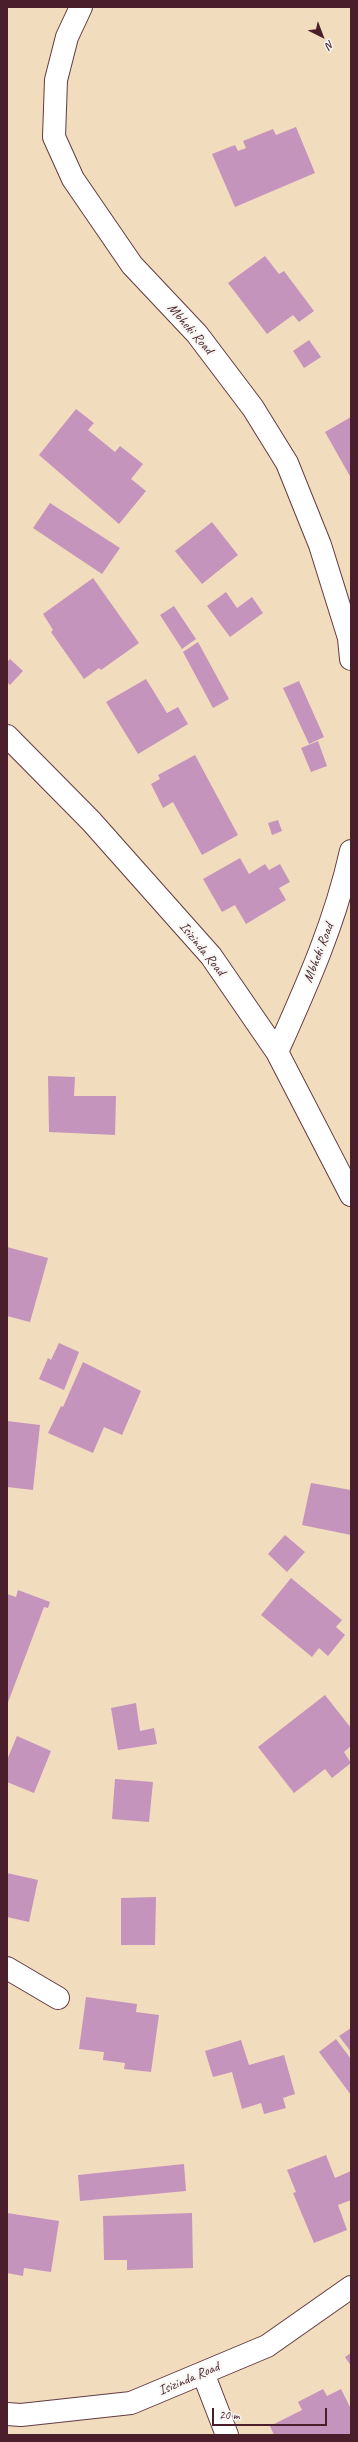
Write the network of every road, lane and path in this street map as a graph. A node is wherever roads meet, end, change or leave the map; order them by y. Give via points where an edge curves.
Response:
1 (81, 7) edge
2 (351, 659) edge
3 (7, 736) edge
4 (351, 851) edge
5 (277, 1052) junction
6 (351, 1195) edge
7 (7, 1968) edge
8 (58, 1998) dead end
9 (351, 2287) edge
10 (203, 2373) junction
11 (7, 2414) edge
12 (227, 2435) edge

1 - 2 street, Mbheki Road via 67,37 56,80 54,137 72,179 132,265 197,334 253,408 287,463 320,545 348,638
3 - 5 street, Isizinda Road via 91,821 211,956
4 - 5 street, Mbheki Road via 346,876 321,955
5 - 6 street, Isizinda Road
7 - 8 street
9 - 10 street, Isizinda Road via 267,2346
10 - 11 street, Isizinda Road via 131,2403 21,2416
10 - 12 street

